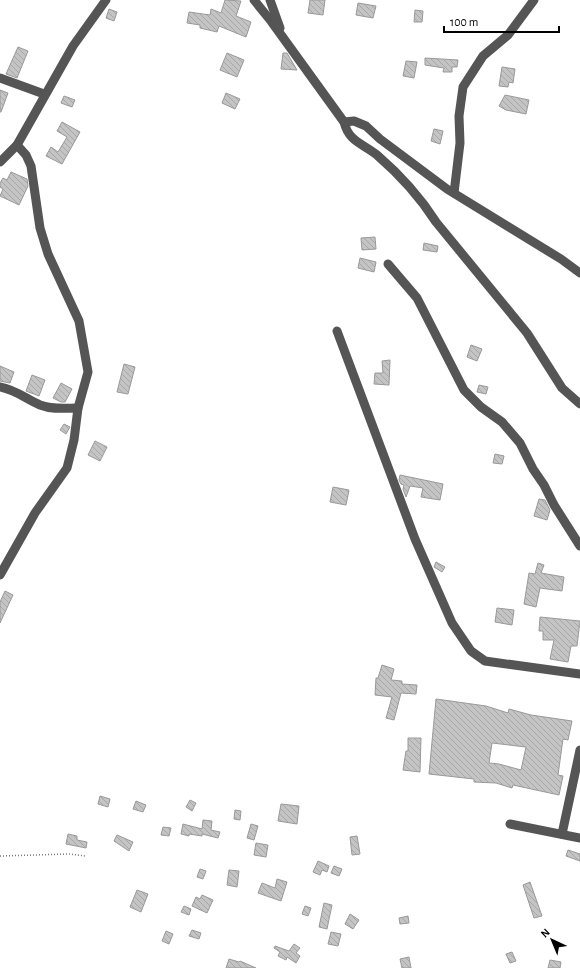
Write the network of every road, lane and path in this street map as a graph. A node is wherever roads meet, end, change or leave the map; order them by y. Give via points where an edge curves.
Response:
1 (106, 0) edge
2 (254, 0) edge
3 (270, 0) edge
4 (534, 0) edge
5 (284, 38) junction
6 (0, 78) edge
7 (44, 94) junction
8 (344, 122) junction
9 (17, 145) junction
10 (0, 162) edge
11 (454, 194) junction
12 (388, 264) dead end
13 (580, 273) edge
14 (337, 331) dead end
15 (0, 387) edge
16 (580, 404) edge
17 (78, 408) junction
18 (580, 546) edge
19 (0, 575) edge
20 (580, 674) edge
21 (580, 750) edge
22 (510, 824) dead end
23 (562, 834) junction
24 (580, 838) edge
25 (0, 856) edge
26 (85, 856) dead end

1 - 7 street via 73,46
2 - 5 street
3 - 5 street
4 - 11 street via 508,35 483,56 463,87
5 - 8 street
6 - 7 street
7 - 9 street
8 - 11 street via 354,120 366,126
8 - 16 street via 354,141 376,155 424,204 527,333 562,388
9 - 10 street
9 - 17 street via 31,166 40,228 48,254 79,321 88,372
11 - 13 street
12 - 18 street via 417,298 464,390 481,407 502,422 520,443 532,469
14 - 20 street via 415,539 452,623 471,651 485,661
15 - 17 street via 12,389 40,405 54,409
17 - 19 street via 67,468 35,513
21 - 23 street
22 - 23 street
23 - 24 street
25 - 26 path

